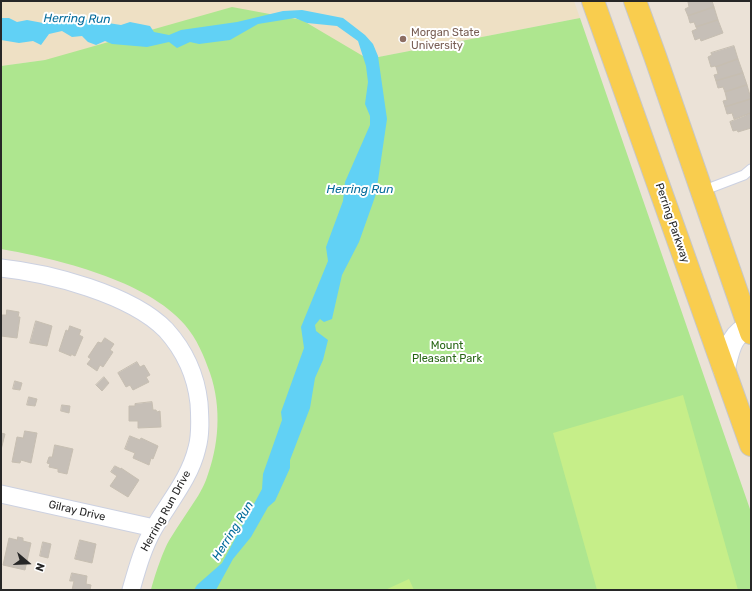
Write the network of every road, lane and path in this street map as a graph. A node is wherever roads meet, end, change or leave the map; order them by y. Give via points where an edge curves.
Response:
1 (593, 1) edge
2 (635, 1) edge
3 (751, 169) edge
4 (702, 191) junction
5 (1, 268) edge
6 (750, 329) edge
7 (724, 370) junction
8 (751, 445) edge
9 (1, 494) edge
10 (154, 528) junction
11 (131, 590) edge

1 - 7 main road, Perring Parkway
2 - 4 main road
3 - 4 lane via 744,175
4 - 6 main road
5 - 10 street, Herring Run Drive via 28,271 77,283 125,303 146,314 164,329 180,348 194,378 198,395 200,431 197,448 185,478
6 - 7 street via 739,333 731,343
7 - 8 main road, Perring Parkway
9 - 10 street, Gilray Drive
10 - 11 street, Herring Run Drive via 138,565

